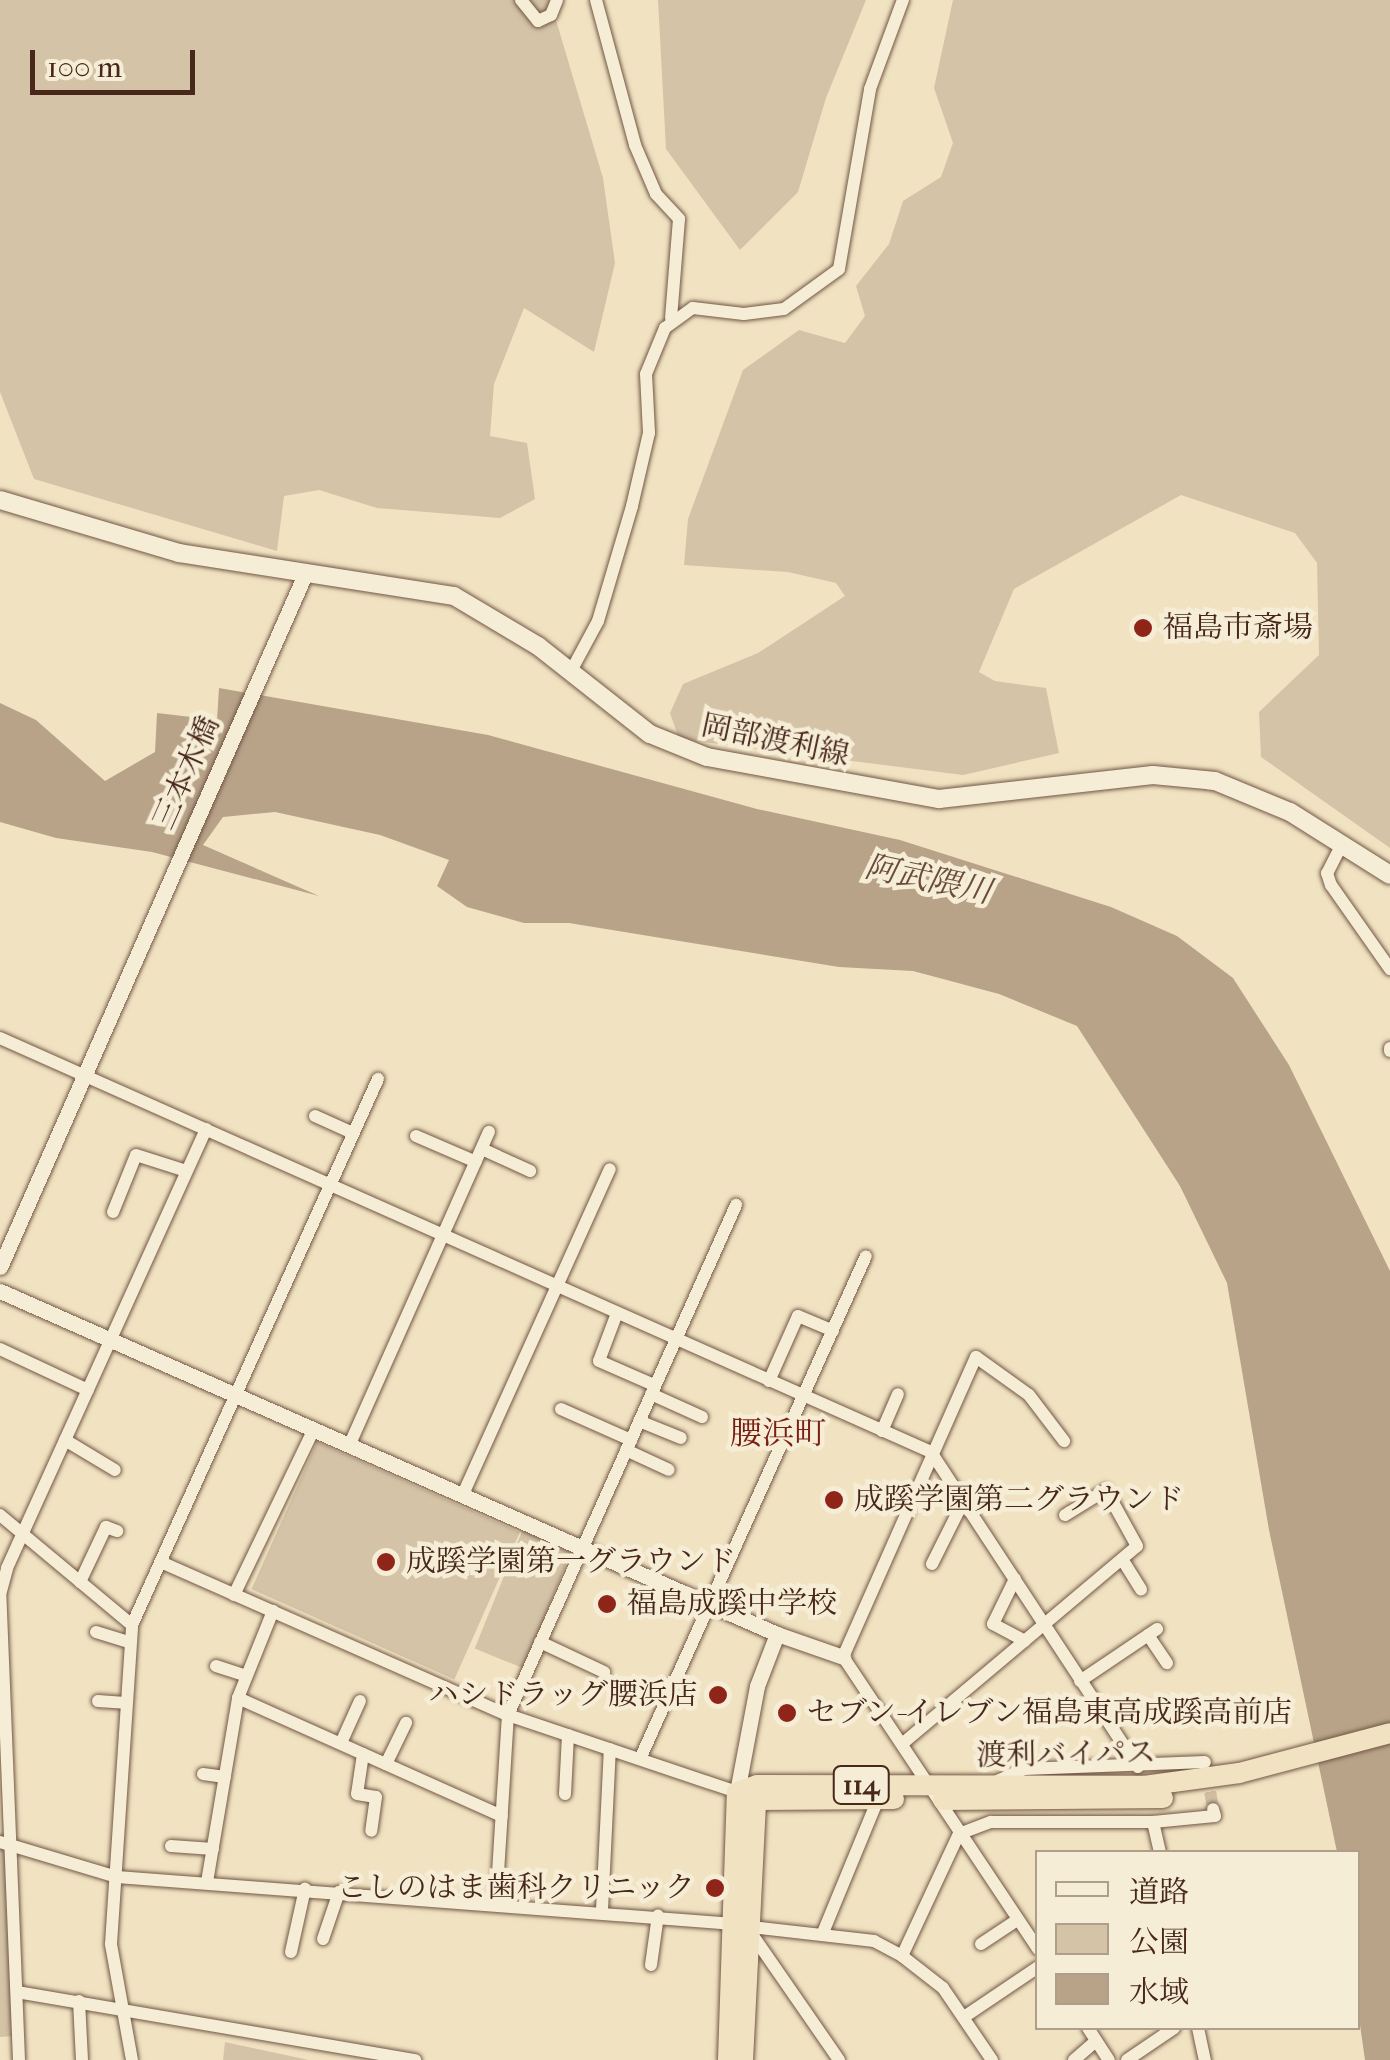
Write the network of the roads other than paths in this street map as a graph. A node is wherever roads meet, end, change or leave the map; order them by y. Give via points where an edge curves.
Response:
1 (521, 0) edge
2 (557, 0) edge
3 (596, 0) edge
4 (903, 0) edge
5 (671, 318) junction
6 (0, 500) edge
7 (306, 572) junction
8 (570, 673) junction
9 (1342, 844) junction
10 (1390, 875) edge
11 (1390, 969) edge
12 (0, 1038) edge
13 (84, 1077) junction
14 (378, 1079) dead end
15 (315, 1116) dead end
16 (206, 1129) junction
17 (489, 1132) dead end
18 (354, 1133) junction
19 (416, 1136) dead end
20 (479, 1155) junction
21 (610, 1170) dead end
22 (186, 1171) junction
23 (530, 1171) dead end
24 (330, 1184) junction
25 (736, 1204) dead end
26 (113, 1212) dead end
27 (441, 1233) junction
28 (866, 1256) dead end
29 (0, 1267) edge
30 (558, 1286) junction
31 (0, 1291) edge
32 (617, 1313) junction
33 (833, 1331) junction
34 (114, 1337) junction
35 (676, 1341) junction
36 (0, 1349) edge
37 (769, 1381) junction
38 (652, 1389) junction
39 (88, 1390) junction
40 (898, 1394) dead end
41 (239, 1395) junction
42 (804, 1396) junction
43 (560, 1408) dead end
44 (702, 1418) dead end
45 (638, 1421) junction
46 (314, 1429) junction
47 (882, 1431) junction
48 (681, 1438) dead end
49 (65, 1440) junction
50 (1064, 1441) dead end
51 (628, 1445) junction
52 (349, 1446) junction
53 (930, 1452) junction
54 (116, 1470) dead end
55 (670, 1470) dead end
56 (464, 1492) junction
57 (964, 1500) junction
58 (1065, 1514) dead end
59 (0, 1515) edge
60 (117, 1531) dead end
61 (22, 1533) junction
62 (582, 1544) junction
63 (1122, 1559) junction
64 (163, 1564) junction
65 (932, 1564) dead end
66 (1015, 1579) junction
67 (80, 1582) junction
68 (1141, 1590) dead end
69 (234, 1595) junction
70 (710, 1604) junction
71 (272, 1611) junction
72 (132, 1625) junction
73 (1044, 1626) junction
74 (96, 1632) dead end
75 (777, 1634) junction
76 (1026, 1641) junction
77 (128, 1642) junction
78 (540, 1642) junction
79 (843, 1657) junction
80 (1168, 1663) dead end
81 (216, 1666) dead end
82 (604, 1672) dead end
83 (246, 1676) junction
84 (1080, 1681) junction
85 (238, 1698) junction
86 (98, 1701) dead end
87 (360, 1701) dead end
88 (125, 1703) junction
89 (508, 1716) junction
90 (406, 1723) dead end
91 (1390, 1733) edge
92 (568, 1735) junction
93 (341, 1744) junction
94 (902, 1744) junction
95 (1390, 1745) edge
96 (610, 1749) junction
97 (363, 1754) junction
98 (640, 1759) junction
99 (1205, 1762) dead end
100 (386, 1764) junction
101 (1138, 1767) junction
102 (203, 1774) dead end
103 (1256, 1776) junction
104 (225, 1777) junction
105 (983, 1787) junction
106 (750, 1792) junction
107 (933, 1793) junction
108 (565, 1794) dead end
109 (878, 1799) junction
110 (1213, 1809) dead end
111 (502, 1816) junction
112 (1153, 1822) junction
113 (372, 1832) dead end
114 (959, 1834) junction
115 (5, 1843) edge
116 (171, 1846) dead end
117 (213, 1849) junction
118 (1160, 1850) edge
119 (117, 1877) junction
120 (207, 1882) junction
121 (305, 1889) junction
122 (339, 1892) junction
123 (496, 1905) junction
124 (602, 1910) junction
125 (658, 1915) junction
126 (1017, 1920) junction
127 (748, 1927) junction
128 (822, 1934) junction
129 (324, 1939) dead end
130 (981, 1944) dead end
131 (1035, 1945) edge
132 (292, 1952) dead end
133 (902, 1956) junction
134 (651, 1966) dead end
135 (1035, 1968) edge
136 (17, 1992) junction
137 (79, 2001) junction
138 (119, 2006) junction
139 (964, 2017) junction
140 (1089, 2030) edge
141 (1171, 2030) edge
142 (1198, 2030) edge
143 (1096, 2040) junction
144 (19, 2060) edge
145 (82, 2060) edge
146 (132, 2060) edge
147 (415, 2060) edge
148 (728, 2060) edge
149 (743, 2060) edge
150 (839, 2060) edge
151 (992, 2060) edge
152 (1074, 2060) edge
153 (1108, 2060) edge
154 (1127, 2060) edge
155 (1205, 2060) edge

1 - 2 street via 538,21 551,16
3 - 5 street via 634,145 656,194 679,219
4 - 5 street via 870,89 839,269 784,309 744,314 693,308
5 - 8 street via 648,368 648,444 614,568 598,621
6 - 7 main road, 岡部渡利線 via 144,545
7 - 8 main road, 岡部渡利線 via 454,596 492,614
7 - 13 street, 三本木橋
8 - 9 main road, 岡部渡利線 via 650,734 707,756 938,799 1153,776 1215,781 1290,812
9 - 10 main road, 岡部渡利線
9 - 11 street via 1328,873 1331,885
12 - 13 street
13 - 16 street
13 - 29 street, 三本木橋
14 - 18 street
15 - 18 street
16 - 22 street
16 - 24 street
17 - 20 street
18 - 24 street
19 - 20 street
20 - 23 street
20 - 27 street
21 - 30 street
22 - 26 street via 136,1155
22 - 34 street
24 - 27 street
24 - 41 street
25 - 35 street
27 - 30 street
27 - 52 street
28 - 33 street
30 - 32 street
30 - 56 street
31 - 34 street
32 - 35 street
32 - 38 street via 599,1361
33 - 37 street via 798,1316
33 - 42 street
34 - 39 street
34 - 41 street
35 - 37 street
35 - 38 street
36 - 39 street
37 - 42 street
38 - 44 street
38 - 45 street
39 - 49 street
40 - 47 street
41 - 46 street
41 - 64 street
42 - 47 street
42 - 70 street
43 - 51 street
45 - 48 street
45 - 51 street
46 - 52 street
46 - 69 street
47 - 53 street
49 - 54 street
49 - 61 street
50 - 53 street via 1029,1395 976,1357
51 - 55 street
51 - 62 street
52 - 56 street
53 - 57 street
53 - 79 street
56 - 62 street
57 - 65 street
57 - 66 street
58 - 63 street via 1106,1490 1137,1546
59 - 61 street
60 - 67 street via 106,1527
61 - 67 street
61 - 115 street via 0,1596
62 - 70 street
62 - 78 street
63 - 68 street
63 - 73 street
64 - 69 street
64 - 72 street
66 - 73 street
66 - 76 street via 992,1624
67 - 72 street
69 - 71 street
70 - 75 street
70 - 98 street
71 - 83 street
71 - 89 street
72 - 77 street
73 - 76 street
73 - 84 street
74 - 77 street
75 - 79 street
75 - 106 street via 758,1686
76 - 94 street
77 - 88 street
78 - 82 street
78 - 89 street
79 - 94 street
80 - 84 street via 1153,1632
81 - 83 street
83 - 85 street
84 - 101 street
85 - 93 street
85 - 104 street
86 - 88 street
87 - 93 street
88 - 119 street
89 - 92 street
89 - 111 street
90 - 100 street
91 - 103 highway, 渡利バイパス / 114
92 - 96 street
92 - 108 street
93 - 97 street
94 - 107 street
95 - 103 highway, 渡利バイパス / 114
96 - 98 street
96 - 124 street
97 - 100 street
97 - 113 street via 358,1794 376,1797
98 - 106 street
99 - 101 street
100 - 111 street
101 - 105 street via 1024,1769
102 - 104 street
103 - 105 highway, 渡利バイパス / 114 via 1144,1786
103 - 107 highway, 渡利バイパス / 114 via 1140,1800
104 - 117 street
105 - 107 highway, 渡利バイパス / 114
106 - 107 highway, 渡利バイパス / 114
106 - 109 highway, 渡利バイパス / 114
106 - 127 highway
107 - 109 highway, 渡利バイパス / 114
107 - 114 street
109 - 128 street
110 - 112 street via 1215,1816
111 - 123 street
112 - 114 street via 992,1822
112 - 118 street
114 - 126 street
114 - 133 street
115 - 119 street
115 - 136 street
116 - 117 street
117 - 120 street
119 - 120 street
119 - 138 street via 111,1944
120 - 121 street
121 - 122 street
121 - 132 street
122 - 123 street
122 - 129 street
123 - 124 street
124 - 125 street
125 - 127 street
125 - 134 street
126 - 130 street
126 - 131 street
127 - 128 street
127 - 148 highway
127 - 149 highway
127 - 150 street
128 - 133 street via 874,1941
133 - 139 street via 943,1988
135 - 139 street
136 - 137 street
136 - 144 street
137 - 138 street
137 - 145 street
138 - 146 street
138 - 147 street
139 - 151 street
140 - 143 street
141 - 154 street
142 - 155 street
143 - 152 street
143 - 153 street

